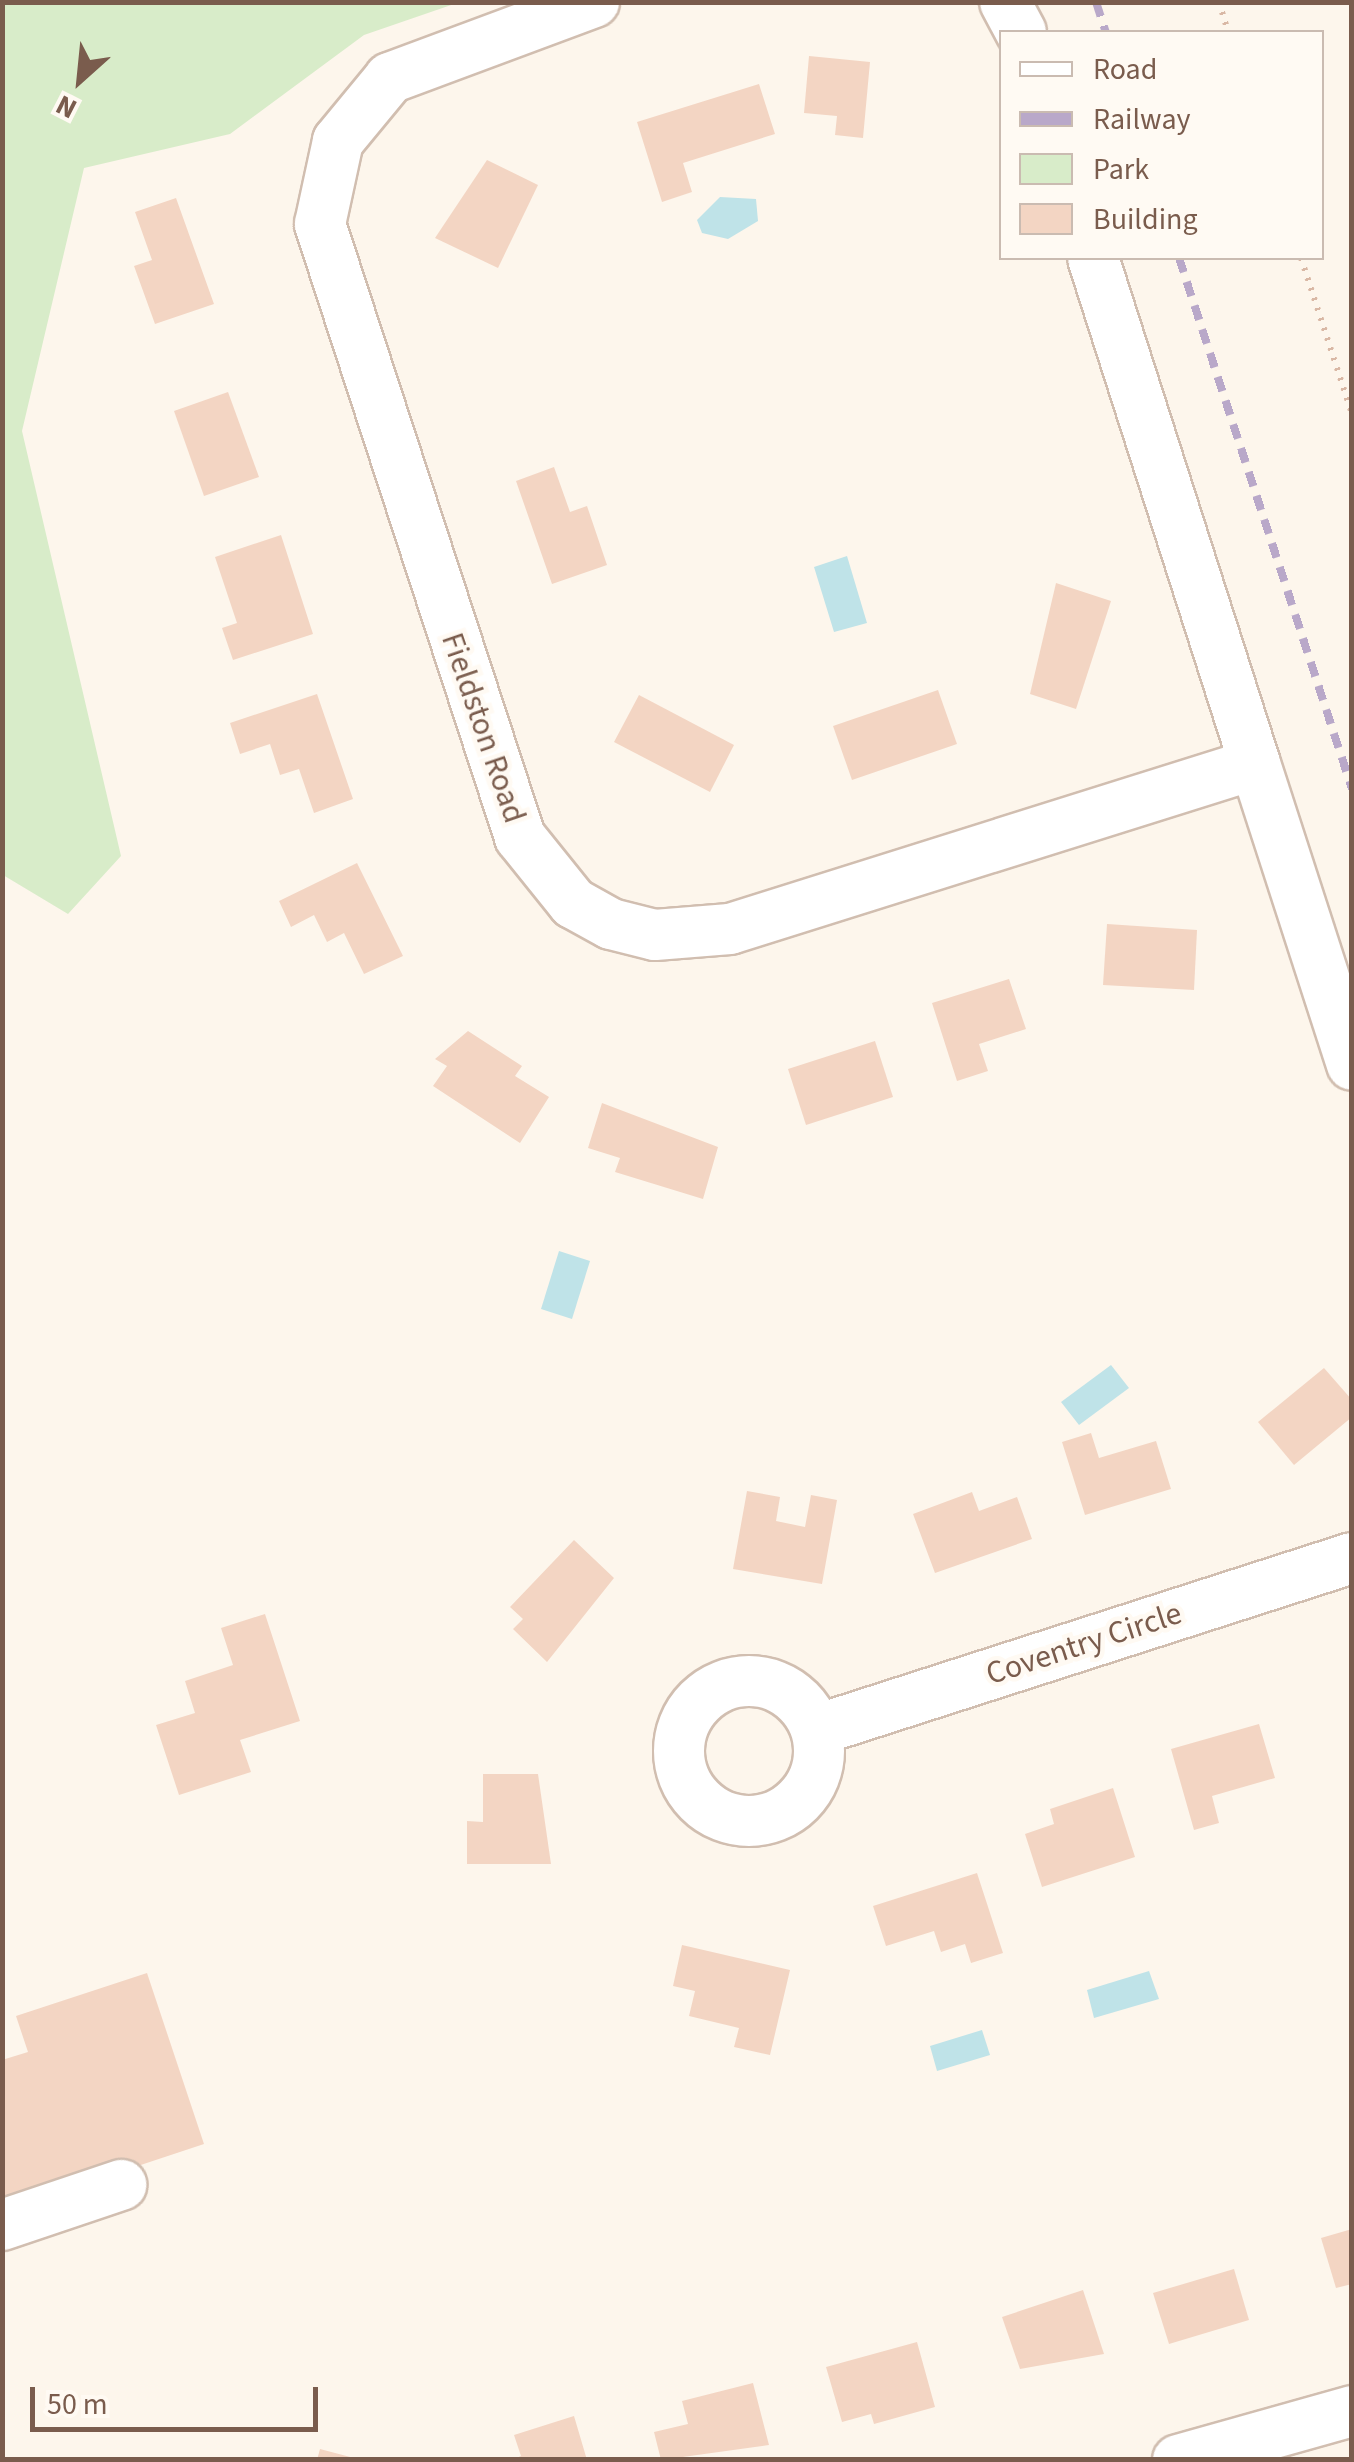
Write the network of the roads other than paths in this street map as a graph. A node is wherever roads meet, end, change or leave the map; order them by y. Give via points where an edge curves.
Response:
1 (594, 2) edge
2 (1006, 2) edge
3 (1021, 30) edge
4 (1094, 260) edge
5 (1255, 764) junction
6 (1352, 1065) edge
7 (1352, 1558) edge
8 (817, 1730) dead end
9 (121, 2185) dead end
10 (2, 2225) edge
11 (1352, 2411) edge
12 (1178, 2460) edge

1 - 5 street, Fieldston Road via 390,78 338,141 320,224 520,837 543,873 611,924 692,936
2 - 3 street
4 - 5 street
5 - 6 street
7 - 8 street, Coventry Circle
9 - 10 street
11 - 12 street

